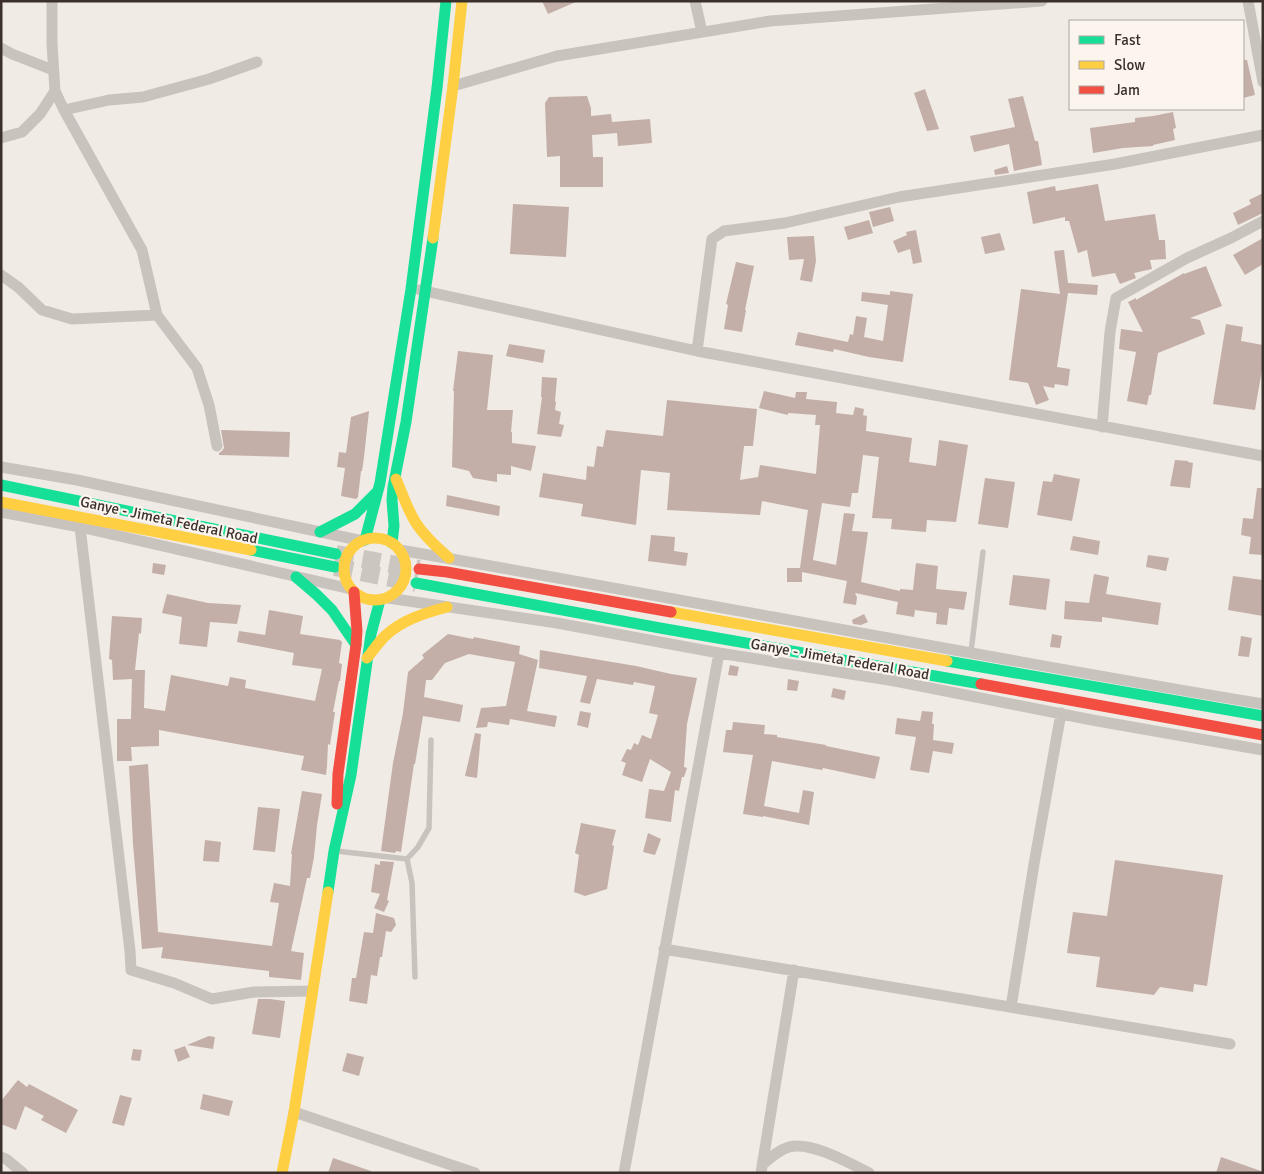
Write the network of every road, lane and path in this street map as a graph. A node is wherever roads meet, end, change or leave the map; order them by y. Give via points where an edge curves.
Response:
1 (52, 1) edge
2 (446, 1) edge
3 (462, 1) edge
4 (695, 1) edge
5 (1042, 1) edge
6 (1248, 1) edge
7 (702, 32) junction
8 (1, 48) edge
9 (257, 62) dead end
10 (53, 70) junction
11 (1263, 82) edge
12 (453, 86) junction
13 (55, 91) junction
14 (64, 110) junction
15 (1263, 135) edge
16 (1, 138) edge
17 (1263, 221) edge
18 (1, 275) edge
19 (411, 289) junction
20 (426, 291) junction
21 (157, 315) junction
22 (697, 351) junction
23 (1102, 427) junction
24 (217, 446) dead end
25 (1263, 456) edge
26 (1, 467) edge
27 (395, 476) junction
28 (1, 485) edge
29 (378, 492) junction
30 (1, 502) edge
31 (1, 512) edge
32 (80, 527) junction
33 (320, 532) junction
34 (364, 540) junction
35 (396, 546) junction
36 (984, 552) dead end
37 (336, 554) tunnel mouth
38 (450, 558) junction
39 (335, 567) tunnel mouth
40 (419, 568) tunnel mouth
41 (296, 577) junction
42 (416, 583) tunnel mouth
43 (352, 591) junction
44 (384, 599) junction
45 (447, 607) junction
46 (356, 645) junction
47 (971, 652) junction
48 (719, 653) junction
49 (367, 658) junction
50 (1263, 704) edge
51 (1061, 713) junction
52 (1263, 716) edge
53 (1263, 735) edge
54 (431, 740) dead end
55 (1263, 750) edge
56 (334, 851) junction
57 (407, 859) junction
58 (664, 949) junction
59 (794, 970) junction
60 (415, 977) dead end
61 (312, 991) junction
62 (1011, 1007) junction
63 (1230, 1044) dead end
64 (294, 1112) junction
65 (1, 1157) edge
66 (762, 1168) edge
67 (24, 1173) edge
68 (282, 1173) edge
69 (475, 1173) edge
70 (624, 1173) edge
71 (870, 1173) edge

1 - 10 street
2 - 19 main road
3 - 12 main road
4 - 7 street
5 - 7 street via 770,21
6 - 11 street
7 - 12 street via 557,56
8 - 10 street
9 - 14 street via 143,97 108,100
10 - 13 street
12 - 20 main road
13 - 14 street
13 - 16 street via 40,114 22,132
14 - 21 street via 142,250
15 - 22 street via 1115,164 899,197 785,223 724,231 712,239
17 - 23 street via 1116,298
18 - 21 street via 42,310 72,319
19 - 20 street
19 - 29 main road
20 - 22 street
20 - 27 main road
21 - 24 street via 197,368
22 - 23 street
23 - 25 street
26 - 33 street
27 - 35 main road via 392,500
27 - 38 main road via 419,529
28 - 37 main road, Ganye - Jimeta Federal Road
29 - 33 main road via 354,514
29 - 34 main road
30 - 39 main road, Ganye - Jimeta Federal Road
31 - 32 street
32 - 41 street
32 - 61 street via 131,970 212,999 254,992
33 - 34 street
34 - 35 main road via 379,538
34 - 43 main road via 350,551 344,566
35 - 38 street
35 - 44 main road via 404,556 405,581 395,594
36 - 47 lane
38 - 47 street
40 - 52 main road, Ganye - Jimeta Federal Road
41 - 43 street
41 - 46 main road via 332,610
42 - 53 main road, Ganye - Jimeta Federal Road
43 - 44 main road via 364,599
43 - 46 main road
44 - 45 street
44 - 49 main road via 373,622
45 - 48 street
45 - 49 main road via 422,613 401,624
46 - 56 main road via 338,774
47 - 50 street
48 - 51 street via 895,681
48 - 58 street
49 - 56 main road via 351,775
51 - 55 street
51 - 62 street
54 - 57 lane via 429,828
56 - 57 lane
56 - 61 main road
57 - 60 lane via 412,883
58 - 59 street
58 - 70 street
59 - 62 street
59 - 66 street
61 - 64 main road
62 - 63 street
64 - 68 main road
64 - 69 street
65 - 67 street
66 - 71 street via 775,1153 789,1147 806,1146

